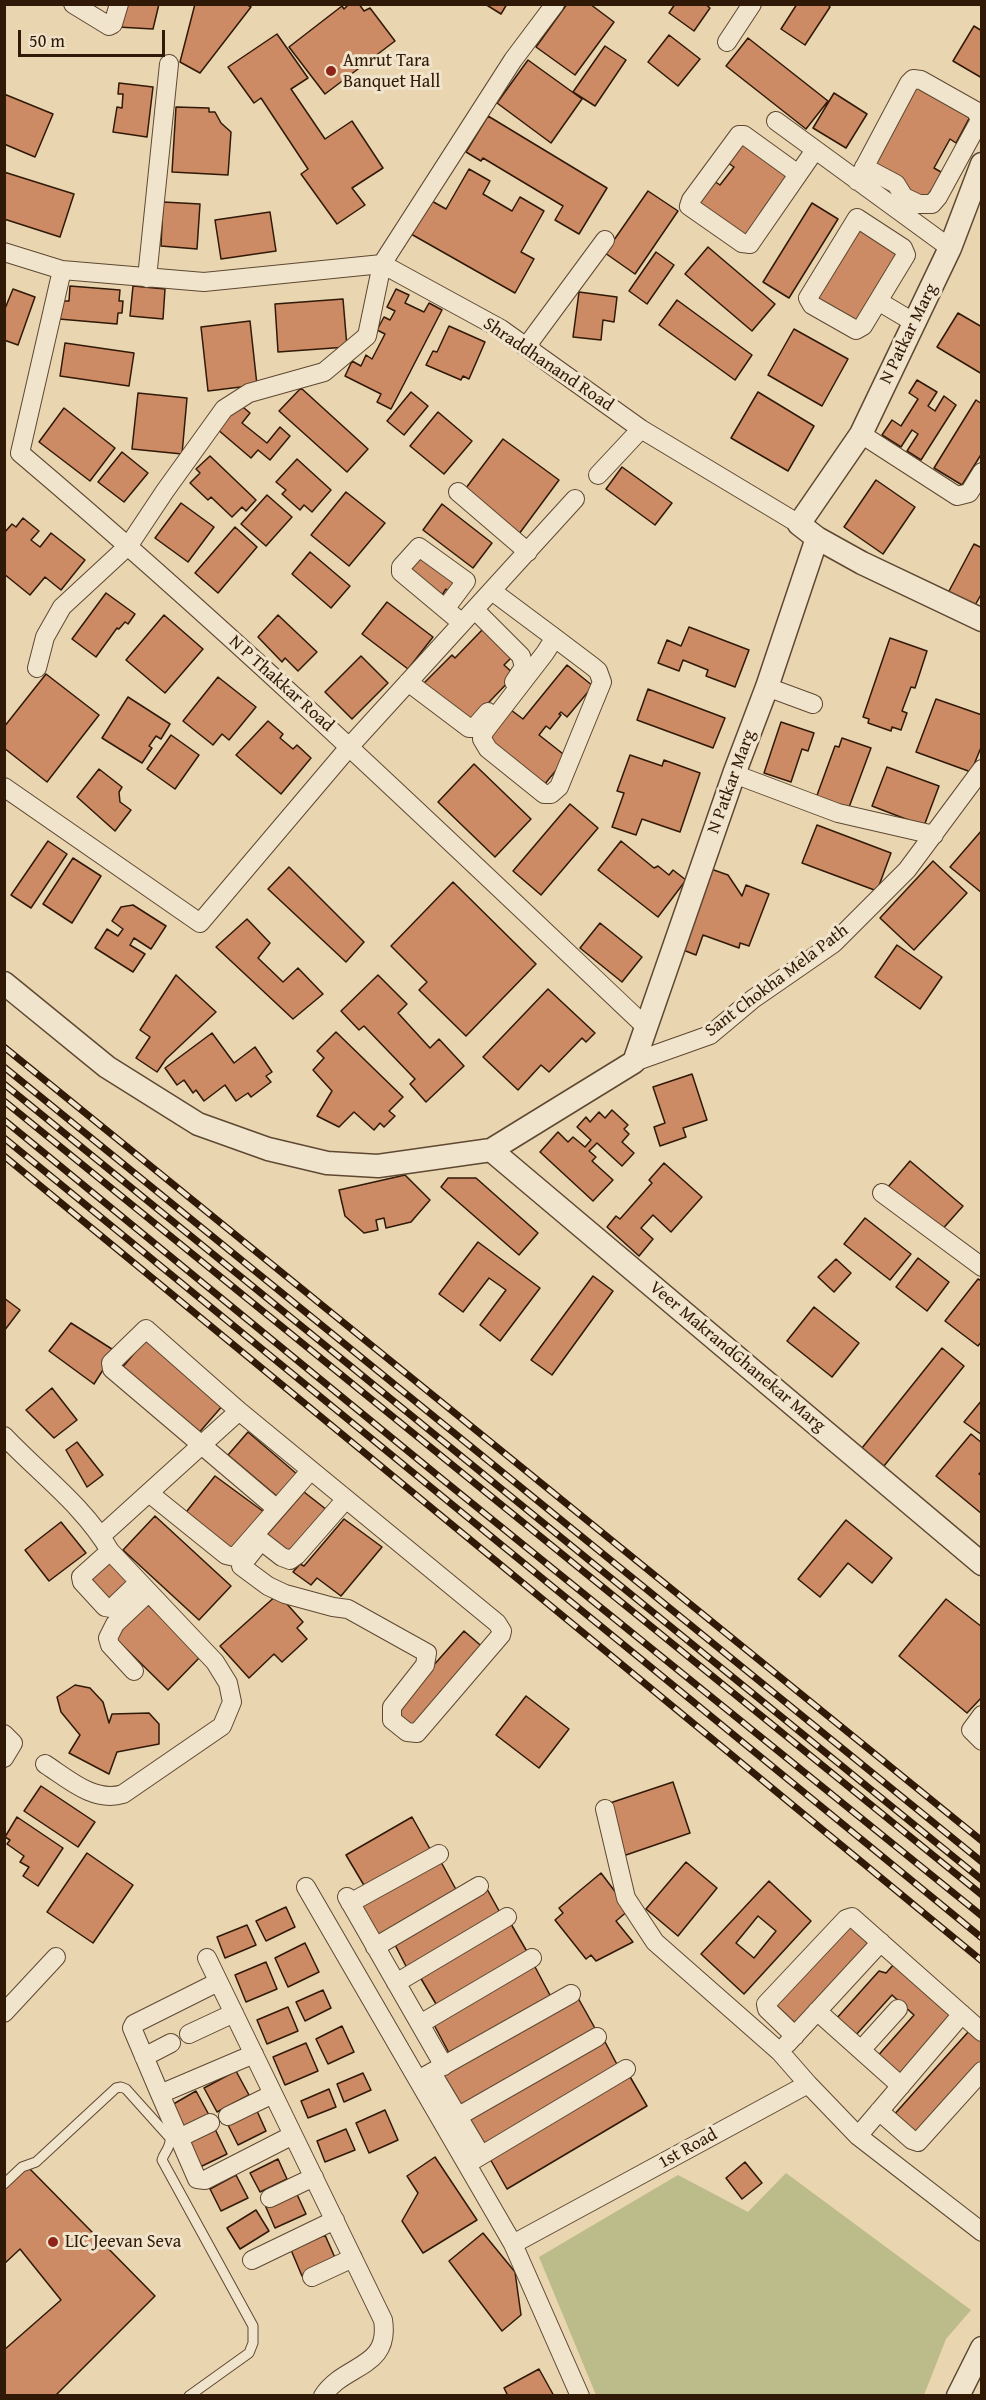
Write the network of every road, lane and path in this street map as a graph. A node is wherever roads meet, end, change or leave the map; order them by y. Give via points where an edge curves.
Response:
1 (73, 4) edge
2 (119, 4) edge
3 (555, 4) edge
4 (752, 4) edge
5 (727, 42) dead end
6 (169, 64) dead end
7 (776, 121) dead end
8 (815, 150) junction
9 (974, 163) edge
10 (798, 174) junction
11 (860, 174) junction
12 (873, 192) junction
13 (857, 218) junction
14 (605, 240) dead end
15 (950, 248) junction
16 (4, 252) edge
17 (382, 264) junction
18 (62, 270) junction
19 (147, 278) junction
20 (878, 301) junction
21 (915, 322) junction
22 (526, 347) junction
23 (641, 429) junction
24 (861, 434) junction
25 (12, 455) edge
26 (981, 472) edge
27 (598, 475) dead end
28 (458, 492) dead end
29 (575, 499) dead end
30 (799, 524) junction
31 (817, 537) junction
32 (129, 545) junction
33 (528, 552) junction
34 (492, 591) junction
35 (445, 609) dead end
36 (479, 614) junction
37 (981, 620) edge
38 (462, 623) junction
39 (551, 635) junction
40 (447, 649) junction
41 (37, 668) dead end
42 (413, 685) junction
43 (767, 687) junction
44 (813, 704) dead end
45 (350, 746) junction
46 (981, 769) edge
47 (734, 774) junction
48 (4, 787) edge
49 (934, 835) junction
50 (4, 983) edge
51 (645, 1026) junction
52 (634, 1062) junction
53 (491, 1150) junction
54 (882, 1194) dead end
55 (981, 1267) edge
56 (239, 1411) junction
57 (5, 1438) edge
58 (201, 1446) junction
59 (311, 1470) junction
60 (150, 1493) junction
61 (346, 1499) junction
62 (278, 1509) junction
63 (258, 1538) junction
64 (106, 1543) junction
65 (981, 1564) edge
66 (144, 1587) junction
67 (134, 1671) dead end
68 (981, 1715) edge
69 (4, 1734) edge
70 (981, 1741) edge
71 (4, 1758) edge
72 (45, 1764) dead end
73 (605, 1809) dead end
74 (439, 1854) dead end
75 (479, 1886) dead end
76 (306, 1887) dead end
77 (507, 1917) dead end
78 (881, 1942) junction
79 (375, 1947) junction
80 (56, 1957) dead end
81 (207, 1958) dead end
82 (532, 1958) dead end
83 (218, 1982) junction
84 (396, 1983) junction
85 (571, 1994) dead end
86 (898, 2009) dead end
87 (817, 2012) junction
88 (4, 2013) edge
89 (234, 2013) junction
90 (962, 2014) junction
91 (420, 2024) junction
92 (981, 2032) edge
93 (189, 2034) dead end
94 (795, 2036) junction
95 (597, 2037) dead end
96 (171, 2043) dead end
97 (861, 2050) junction
98 (780, 2052) junction
99 (254, 2054) junction
100 (144, 2057) junction
101 (626, 2069) dead end
102 (981, 2071) edge
103 (431, 2073) junction
104 (808, 2084) junction
105 (901, 2086) junction
106 (160, 2094) junction
107 (273, 2094) junction
108 (879, 2111) junction
109 (228, 2116) dead end
110 (458, 2117) junction
111 (210, 2123) dead end
112 (294, 2136) junction
113 (858, 2136) junction
114 (179, 2138) junction
115 (474, 2159) junction
116 (314, 2177) junction
117 (4, 2184) edge
118 (270, 2198) dead end
119 (335, 2220) junction
120 (981, 2232) edge
121 (513, 2244) junction
122 (353, 2258) junction
123 (252, 2260) dead end
124 (312, 2277) dead end
125 (981, 2348) edge
126 (189, 2396) edge
127 (323, 2396) edge
128 (580, 2396) edge
129 (958, 2396) edge

1 - 2 street via 109,26
3 - 17 street via 513,60
4 - 5 street
6 - 19 street
7 - 8 street
8 - 10 street
8 - 11 street
9 - 11 street via 935,202 927,204 904,197 896,184
9 - 11 street via 978,113 913,79
9 - 15 street, N Patkar Marg
10 - 10 street via 747,245 689,206 739,135
11 - 12 street
12 - 13 street
12 - 15 street
13 - 20 street via 905,251
13 - 20 street via 808,301 856,330 863,326
14 - 22 street
15 - 21 street, N Patkar Marg
16 - 18 street
17 - 19 street via 204,282
17 - 22 street, Shraddhanand Road via 501,329
17 - 32 street via 367,336 324,372 249,393 224,410
18 - 19 street
18 - 25 street, N P Thakkar Road
20 - 21 street
21 - 24 street, N Patkar Marg
22 - 23 street, Shraddhanand Road
23 - 27 street
23 - 30 street, Shraddhanand Road
24 - 26 street via 957,496 969,493
24 - 30 street, N Patkar Marg
25 - 32 street, N P Thakkar Road
28 - 33 street
29 - 33 street
30 - 31 street, Shraddhanand Road
31 - 37 street, Shraddhanand Road via 903,584
31 - 43 street, N Patkar Marg
32 - 41 street via 62,607 45,637
32 - 45 street, N P Thakkar Road
33 - 34 street
34 - 36 street
34 - 39 street
35 - 38 street
36 - 38 street
36 - 40 street
36 - 42 street via 521,656 524,667 474,728 464,726
38 - 40 street
39 - 39 street via 552,642 545,653 482,739 488,749 544,794 559,787 602,682 598,671
40 - 42 street
42 - 45 street
43 - 44 street
43 - 47 street, N Patkar Marg
45 - 48 street via 200,923
45 - 51 street, N P Thakkar Road
46 - 49 street, Sant Chokha Mela Path
47 - 49 street via 838,813
47 - 51 street, N Patkar Marg
49 - 52 street, Sant Chokha Mela Path via 908,870 834,943 753,999 710,1035
50 - 53 street via 107,1067 198,1124 268,1149 327,1163 378,1166
51 - 52 street
52 - 53 street, Sant Chokha Mela Path
53 - 65 street, Veer MakrandGhanekar Marg
54 - 55 street
56 - 58 street
56 - 58 street via 148,1329 143,1330 110,1366
56 - 59 street
57 - 64 street via 75,1505
58 - 60 street
58 - 62 street
59 - 61 street
59 - 62 street
60 - 63 street via 230,1557 239,1555
60 - 64 street
61 - 63 street via 293,1559 282,1557
61 - 63 street via 502,1630 500,1639 417,1733 407,1732 392,1720 392,1707 425,1665 427,1653 348,1609 268,1586 242,1566
62 - 63 street
64 - 66 street
64 - 66 street via 81,1577 82,1582 105,1607 111,1608
66 - 67 street via 108,1638
66 - 72 street via 215,1662 228,1683 232,1702 222,1726 123,1794 112,1797 90,1794
68 - 70 street via 971,1730
69 - 71 street via 12,1743
73 - 98 street via 626,1898 655,1942
74 - 79 street via 349,1900
75 - 79 street
76 - 103 street
77 - 84 street
78 - 87 street
78 - 90 street
78 - 94 street via 849,1917 767,2002 767,2009
79 - 84 street
80 - 88 street
81 - 83 street
82 - 91 street
83 - 89 street
83 - 100 street via 134,2024 132,2032
84 - 91 street
85 - 103 street
86 - 97 street
87 - 94 street
87 - 97 street
89 - 93 street
89 - 99 street
90 - 92 street
90 - 105 street
91 - 103 street
94 - 98 street
95 - 110 street
96 - 100 street
97 - 105 street
98 - 104 street
99 - 106 street
99 - 107 street
100 - 106 street
101 - 115 street
102 - 108 street via 918,2142
103 - 110 street
103 - 115 street
104 - 113 street
104 - 121 street, 1st Road
105 - 108 street
106 - 114 street
107 - 109 street
107 - 112 street
108 - 113 street
110 - 115 street
111 - 114 street
112 - 114 street via 206,2180 197,2179
112 - 116 street
113 - 120 street
115 - 121 street
116 - 118 street
116 - 119 street
117 - 126 lane via 22,2167 36,2162 116,2088 126,2089 170,2138 162,2160 253,2326 254,2335 249,2353
119 - 122 street
119 - 123 street
121 - 128 street
122 - 124 street
122 - 127 street via 386,2334 368,2363 334,2381
125 - 129 street

